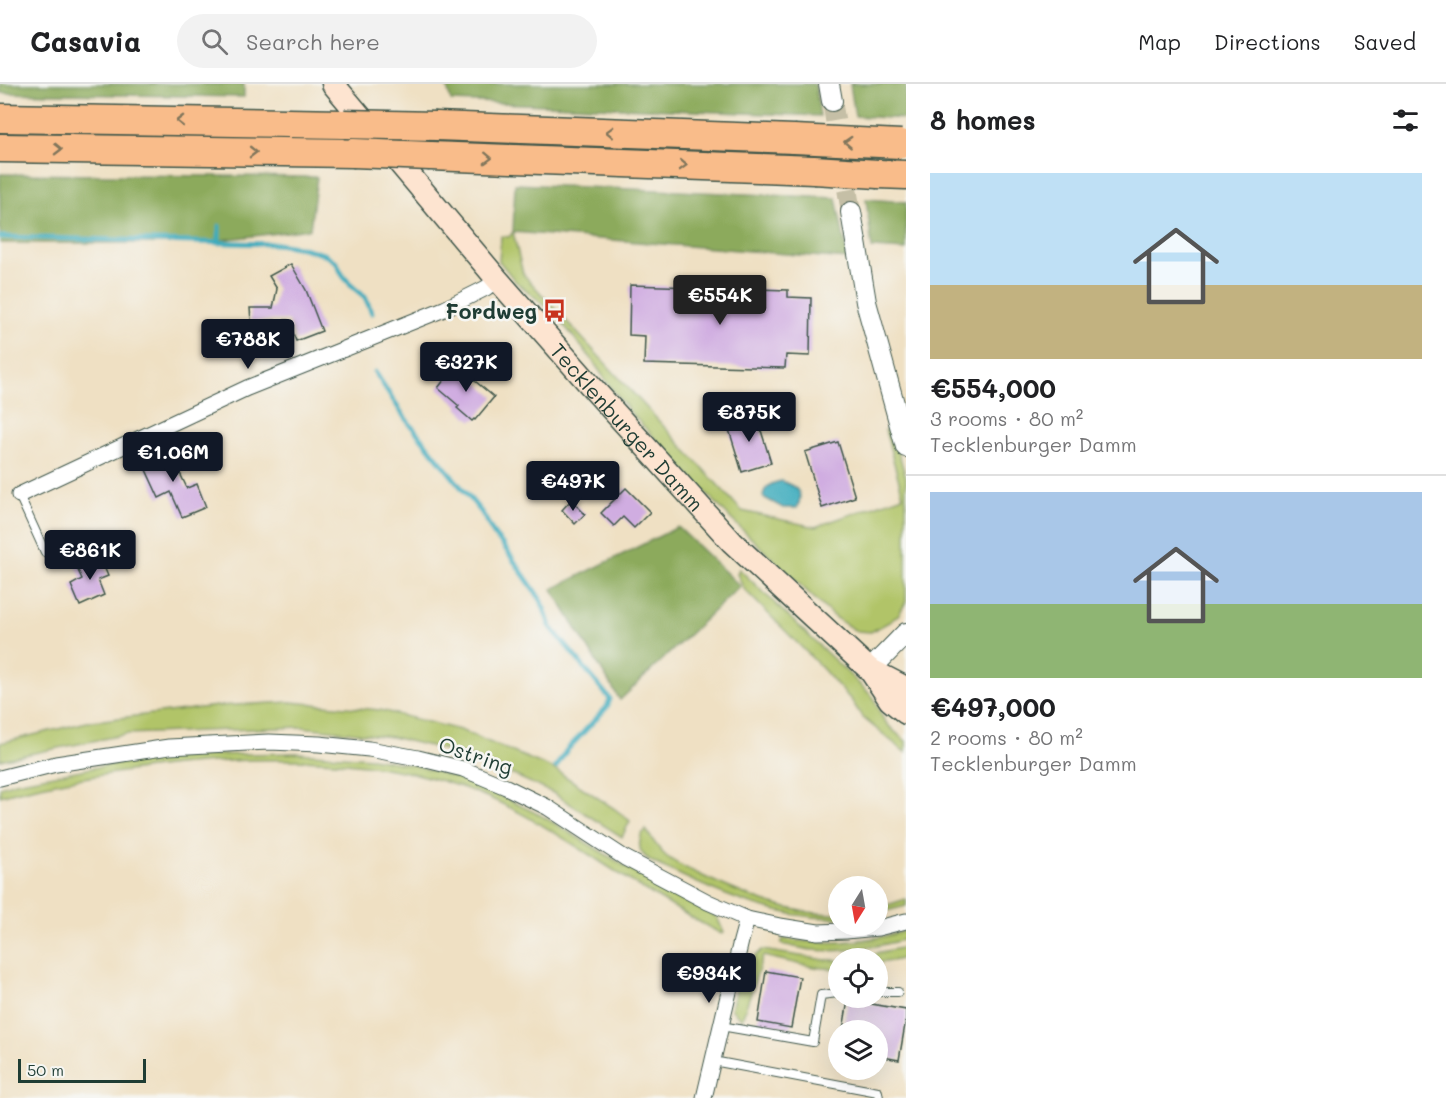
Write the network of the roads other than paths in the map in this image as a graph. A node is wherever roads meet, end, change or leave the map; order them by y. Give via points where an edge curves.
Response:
1 (333, 84) edge
2 (0, 118) edge
3 (904, 144) edge
4 (0, 148) edge
5 (892, 175) edge
6 (851, 212) tunnel mouth
7 (497, 279) junction
8 (902, 417) edge
9 (906, 444) edge
10 (19, 495) joint
11 (45, 552) dead end
12 (906, 633) edge
13 (870, 670) junction
14 (906, 689) edge
15 (906, 712) edge
16 (0, 778) edge
17 (747, 919) junction
18 (906, 921) edge
19 (888, 992) edge
20 (898, 992) dead end
21 (828, 994) edge
22 (721, 1026) junction
23 (713, 1061) junction
24 (704, 1098) edge
25 (879, 1098) edge

1 - 7 main road, Tecklenburger Damm
3 -> 2 highway, bridge via 436,126
4 -> 5 highway, bridge via 353,153
6 - 8 street via 866,302
7 - 10 street via 444,309 247,388
7 - 13 main road, Tecklenburger Damm via 732,542
8 - 9 street
10 - 11 lane
12 - 13 street
13 - 14 main road, Tecklenburger Damm
13 - 15 main road, Tecklenburger Damm via 890,700
16 - 17 street, Ostring via 56,764 169,747 329,745 418,758 463,769 547,807 625,858
17 - 18 street, Ostring via 818,932 878,928
17 - 22 street
19 - 20 lane
21 - 22 lane via 821,995 813,1042
22 - 23 street
23 - 24 street
23 - 25 lane via 878,1092

